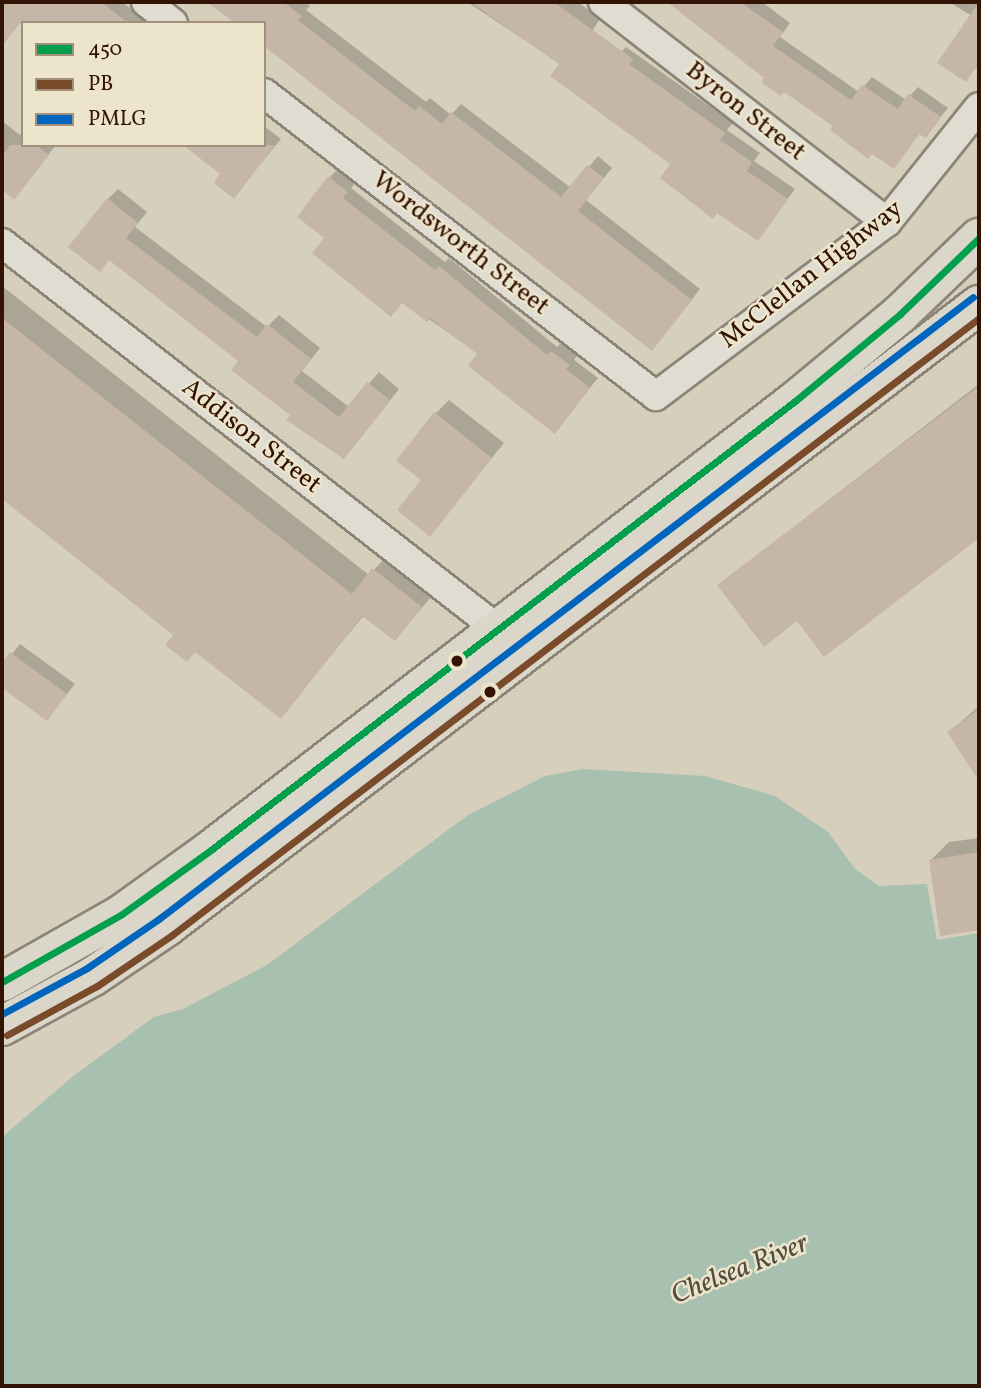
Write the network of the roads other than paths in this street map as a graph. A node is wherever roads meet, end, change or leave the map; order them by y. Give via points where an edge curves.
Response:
1 (146, 2) edge
2 (603, 2) edge
3 (170, 21) edge
4 (266, 95) edge
5 (979, 107) edge
6 (887, 222) junction
7 (979, 238) edge
8 (2, 243) edge
9 (979, 305) edge
10 (656, 396) joint
11 (499, 630) junction
12 (2, 982) edge
13 (2, 1026) edge

1 - 3 street
2 - 6 street, Byron Street
4 - 10 street, Wordsworth Street
5 - 6 street, McClellan Highway
6 - 10 street, McClellan Highway
7 - 11 highway via 823,379
8 - 11 street, Addison Street
9 - 13 highway via 166,927 92,977
11 - 12 highway via 141,901

